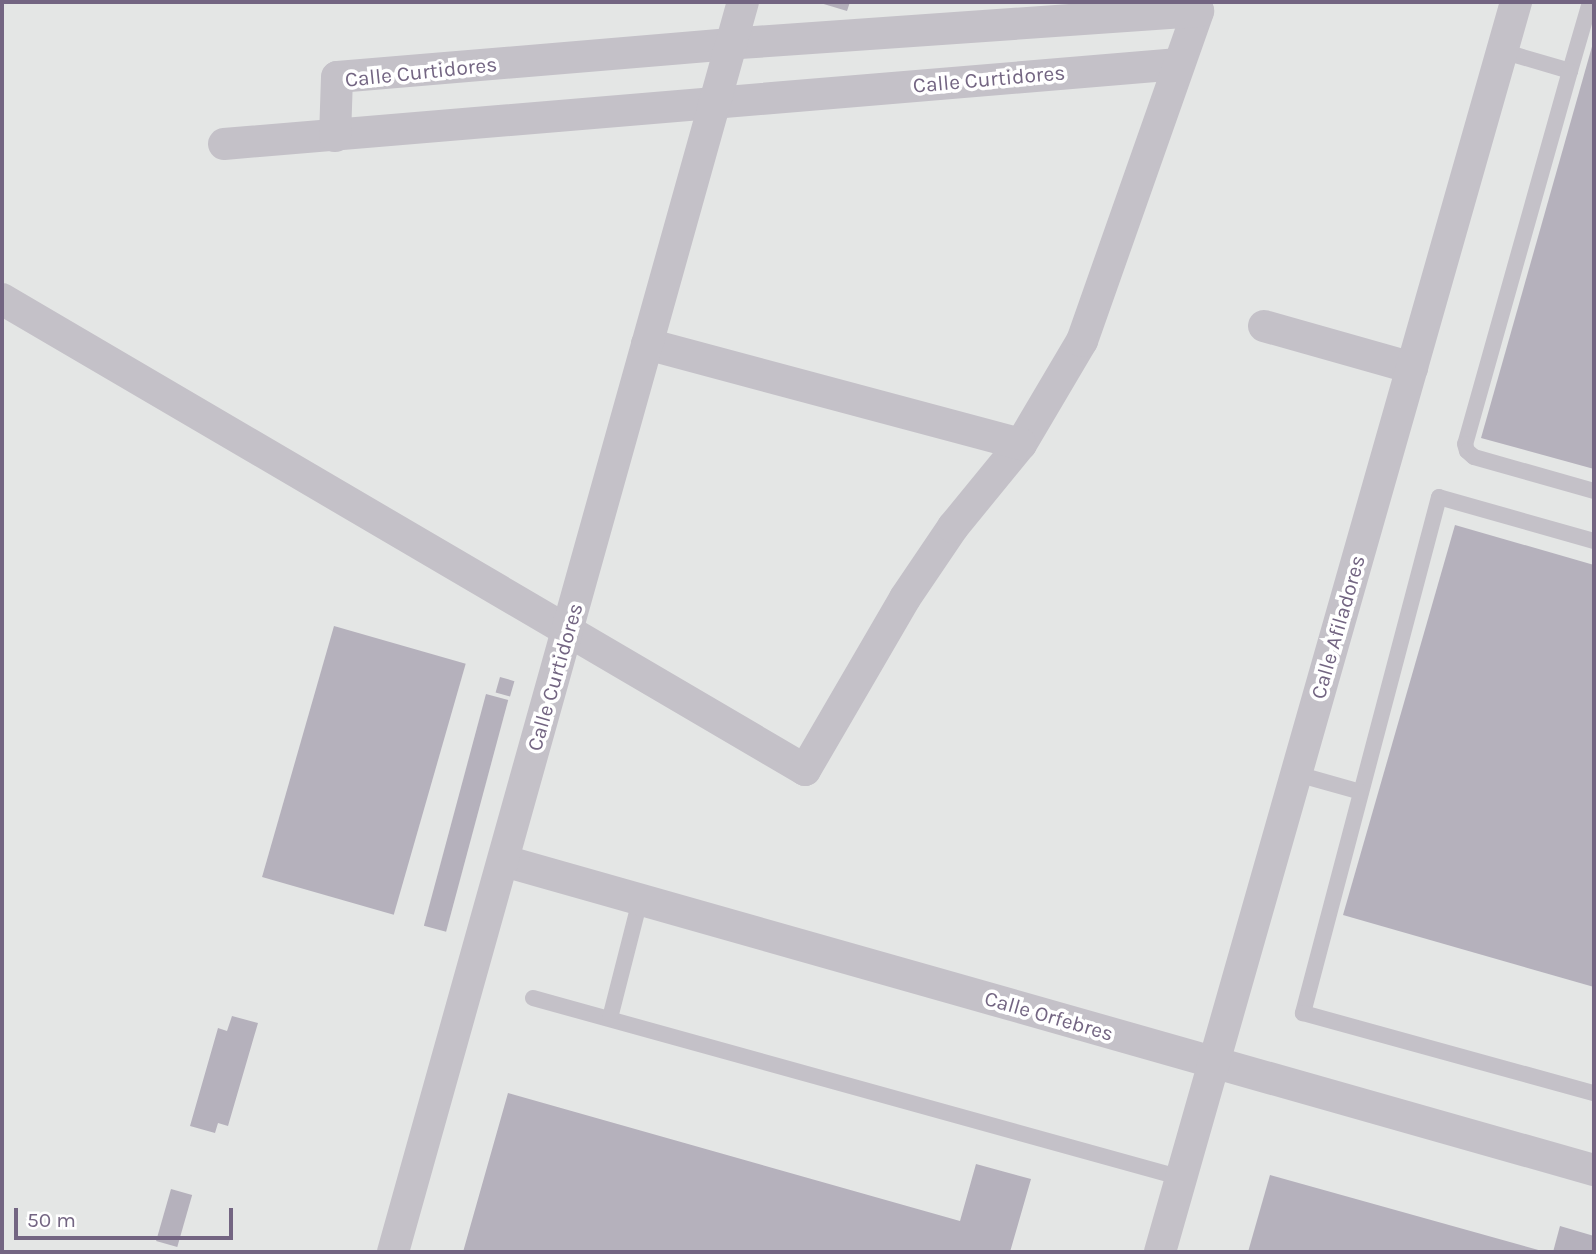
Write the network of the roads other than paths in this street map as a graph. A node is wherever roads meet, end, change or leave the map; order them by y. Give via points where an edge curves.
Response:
1 (743, 2) edge
2 (1516, 2) edge
3 (1590, 2) edge
4 (731, 44) junction
5 (1502, 51) junction
6 (1179, 64) junction
7 (1570, 71) junction
8 (716, 102) junction
9 (335, 135) junction
10 (224, 144) dead end
11 (2, 299) edge
12 (1264, 326) dead end
13 (647, 344) junction
14 (1412, 368) junction
15 (1020, 444) junction
16 (1594, 491) edge
17 (1594, 541) edge
18 (568, 631) junction
19 (1297, 774) junction
20 (1361, 792) junction
21 (503, 861) junction
22 (640, 900) junction
23 (533, 998) dead end
24 (610, 1018) junction
25 (1215, 1063) junction
26 (1594, 1093) edge
27 (1594, 1170) edge
28 (1182, 1178) junction
29 (393, 1252) edge
30 (1160, 1252) edge

1 - 4 street, Calle Curtidores
2 - 5 street, Calle Afiladores
3 - 7 lane
4 - 6 street, Calle Curtidores via 1198,11
4 - 8 street, Calle Curtidores
4 - 9 street, Calle Curtidores via 337,77
5 - 7 lane
5 - 14 street, Calle Afiladores
6 - 8 street, Calle Curtidores
6 - 15 street via 1082,341
7 - 16 lane via 1465,444 1474,457
8 - 9 street, Calle Curtidores
8 - 13 street, Calle Curtidores
9 - 10 street
11 - 18 street
12 - 14 street
13 - 15 street
13 - 18 street, Calle Curtidores
14 - 19 street, Calle Afiladores
15 - 18 street via 953,527 905,598 805,770
17 - 20 lane via 1439,496
18 - 21 street, Calle Curtidores
19 - 20 lane
19 - 25 street, Calle Afiladores
20 - 26 lane via 1303,1013
21 - 22 street, Calle Orfebres
21 - 29 street, Calle Curtidores
22 - 24 lane
22 - 25 street, Calle Orfebres
23 - 24 lane
24 - 28 lane
25 - 27 street, Calle Orfebres
25 - 28 street, Calle Afiladores
28 - 30 street, Calle Afiladores

